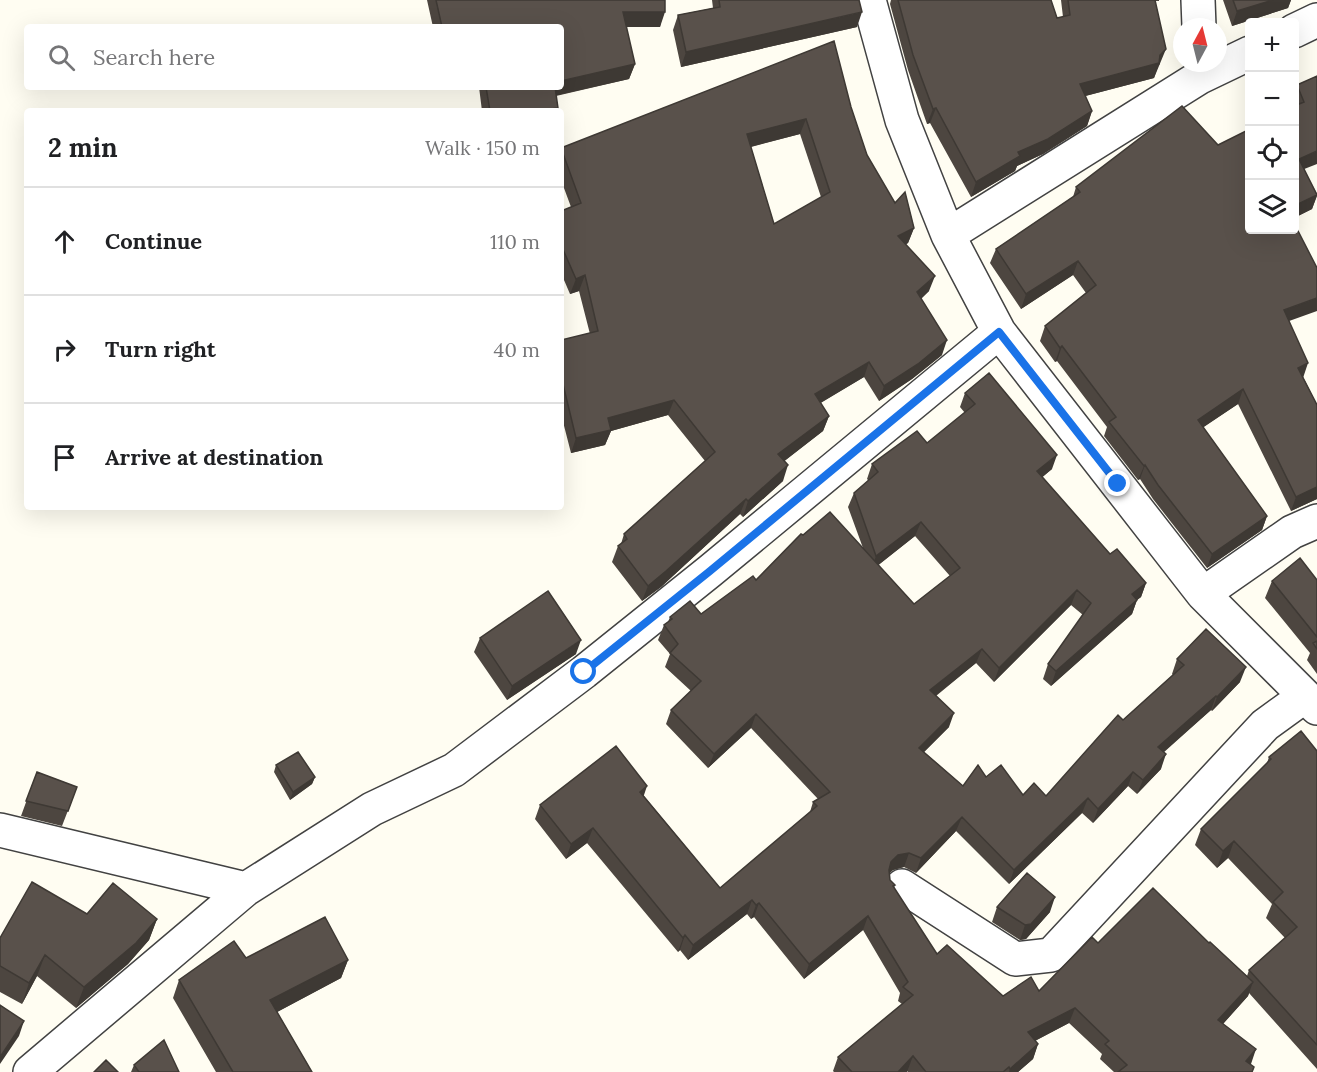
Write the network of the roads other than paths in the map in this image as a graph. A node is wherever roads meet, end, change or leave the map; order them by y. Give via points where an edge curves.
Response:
1 (869, 0) edge
2 (1198, 0) edge
3 (1199, 18) edge
4 (1317, 20) edge
5 (1299, 29) edge
6 (1245, 55) edge
7 (1227, 61) edge
8 (1197, 72) edge
9 (948, 235) junction
10 (999, 332) junction
11 (1317, 521) edge
12 (1203, 594) junction
13 (1311, 702) edge
14 (0, 830) edge
15 (902, 886) dead end
16 (246, 889) junction
17 (30, 1072) edge

1 - 9 street via 902,120
2 - 3 street
4 - 5 street
6 - 7 street
8 - 9 street
9 - 10 street
10 - 12 street
10 - 16 street via 683,593 454,770 372,809
11 - 12 street via 1292,532
12 - 13 street
13 - 15 street via 1265,725 1051,955 1016,959
14 - 16 street
16 - 17 street

